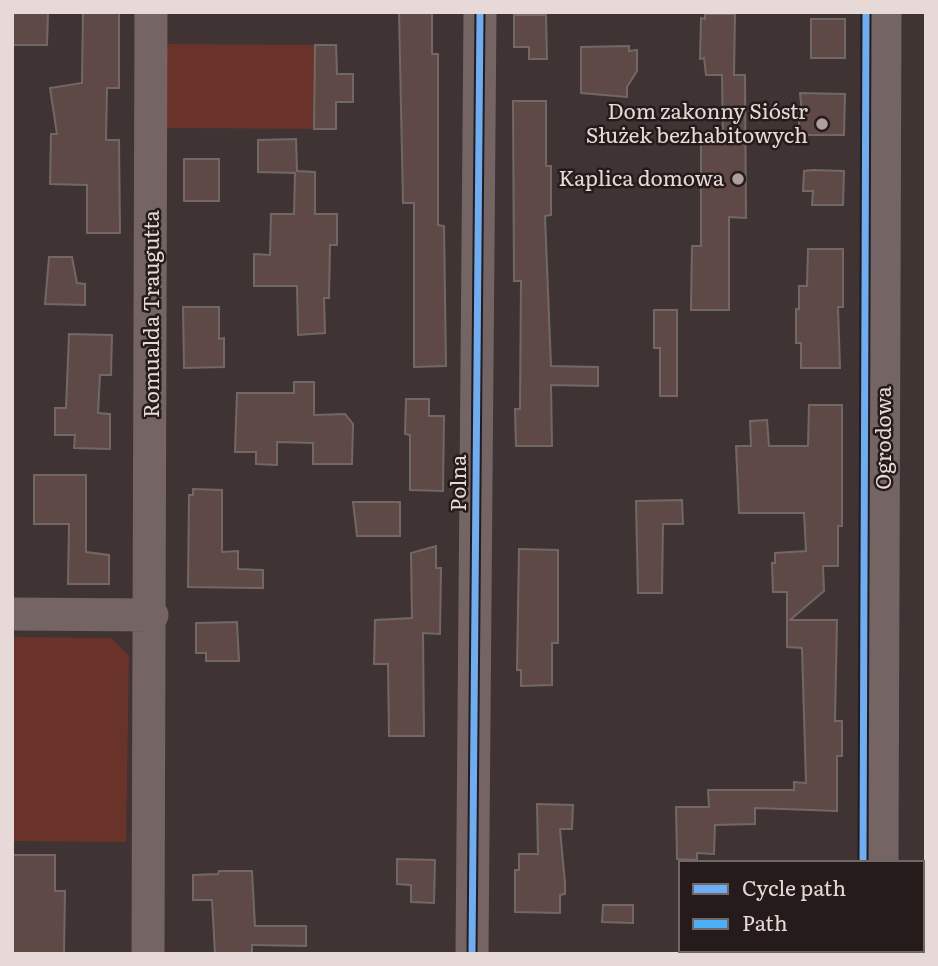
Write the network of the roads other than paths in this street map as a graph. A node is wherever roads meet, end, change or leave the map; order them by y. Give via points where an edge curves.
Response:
1 (152, 12) edge
2 (480, 12) edge
3 (886, 12) edge
4 (12, 614) edge
5 (152, 615) junction
6 (882, 861) edge
7 (148, 954) edge
8 (472, 954) edge

1 - 5 street, Romualda Traugutta
2 - 8 street, Polna
3 - 6 street, Ogrodowa
4 - 5 street
5 - 7 street, Romualda Traugutta

